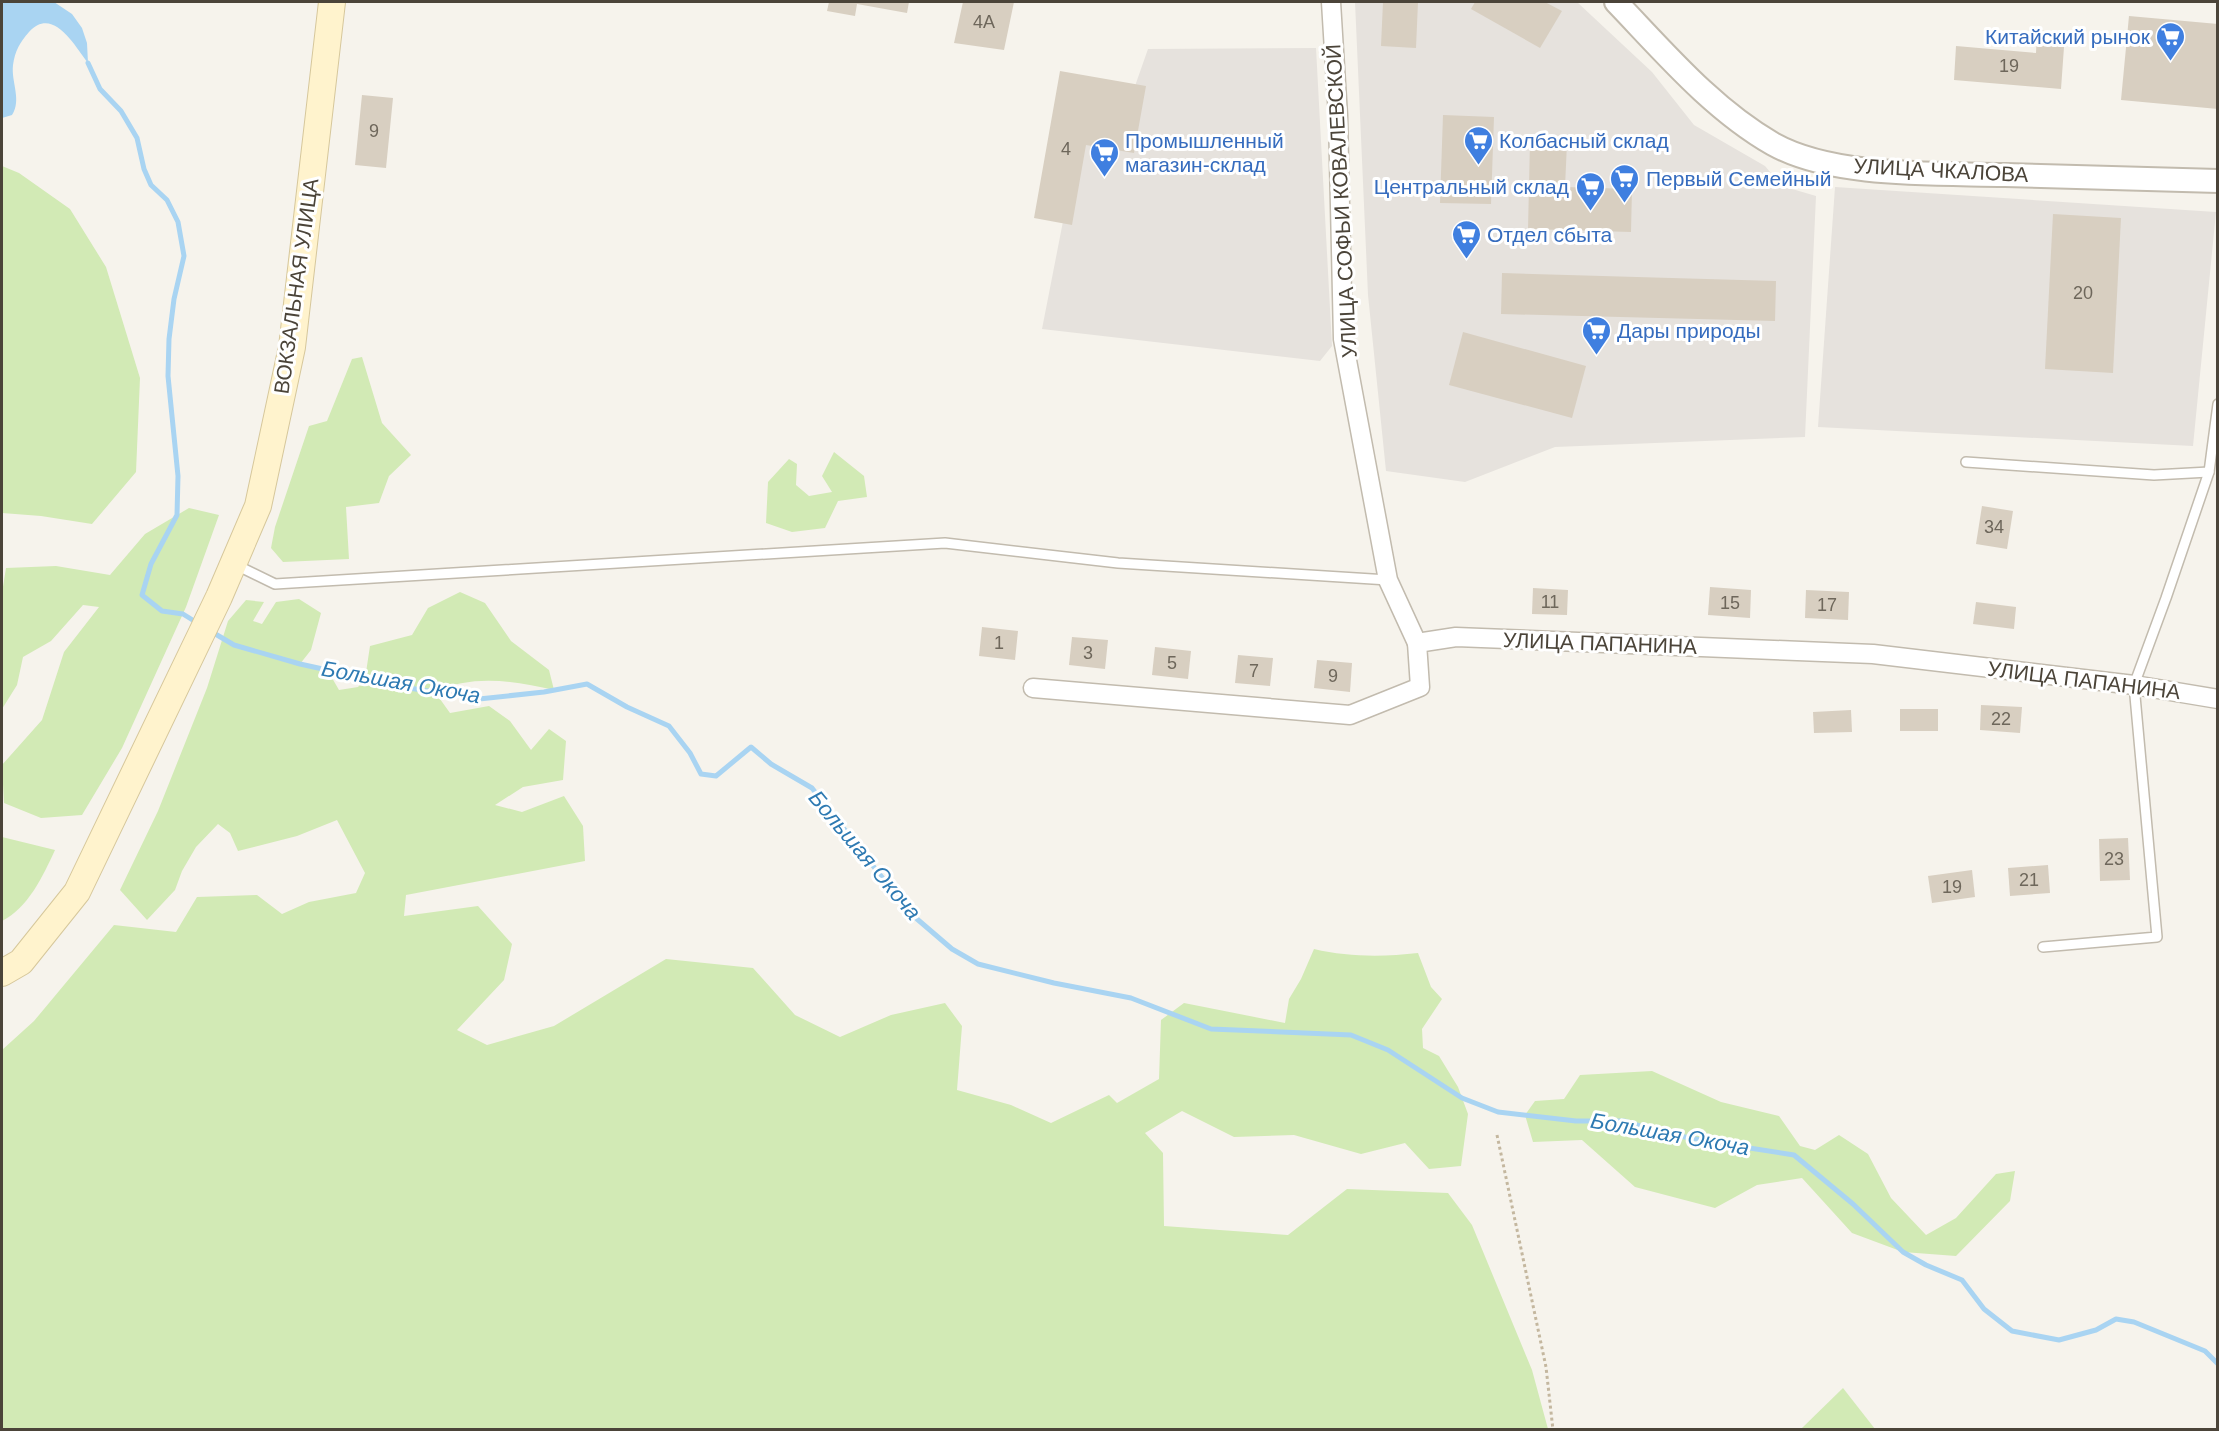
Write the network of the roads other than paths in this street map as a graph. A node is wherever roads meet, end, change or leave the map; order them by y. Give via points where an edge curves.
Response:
1 (332, 2) edge
2 (1331, 2) edge
3 (1616, 2) edge
4 (2217, 181) edge
5 (2217, 404) edge
6 (1966, 462) dead end
7 (2209, 472) junction
8 (234, 564) junction
9 (1388, 580) junction
10 (1417, 643) junction
11 (2133, 685) junction
12 (1033, 688) dead end
13 (2217, 699) edge
14 (2043, 947) dead end
15 (2, 973) edge

1 - 8 main road, ВОКЗАЛЬНАЯ УЛИЦА via 292,347 258,506
2 - 9 street, УЛИЦА СОФЬИ КОВАЛЕВСКОЙ via 1343,339
3 - 4 street, УЛИЦА ЧКАЛОВА via 1740,124 1799,156 1888,172
5 - 7 lane
6 - 7 lane via 2154,475
7 - 11 lane
8 - 9 lane via 275,584 945,543 1118,563
8 - 15 main road, ВОКЗАЛЬНАЯ УЛИЦА via 76,892 21,962
9 - 10 street, УЛИЦА СОФЬИ КОВАЛЕВСКОЙ
10 - 11 street, УЛИЦА ПАПАНИНА via 1456,637 1873,654
10 - 12 street via 1420,687 1350,716
11 - 13 street, УЛИЦА ПАПАНИНА
11 - 14 lane via 2157,937

